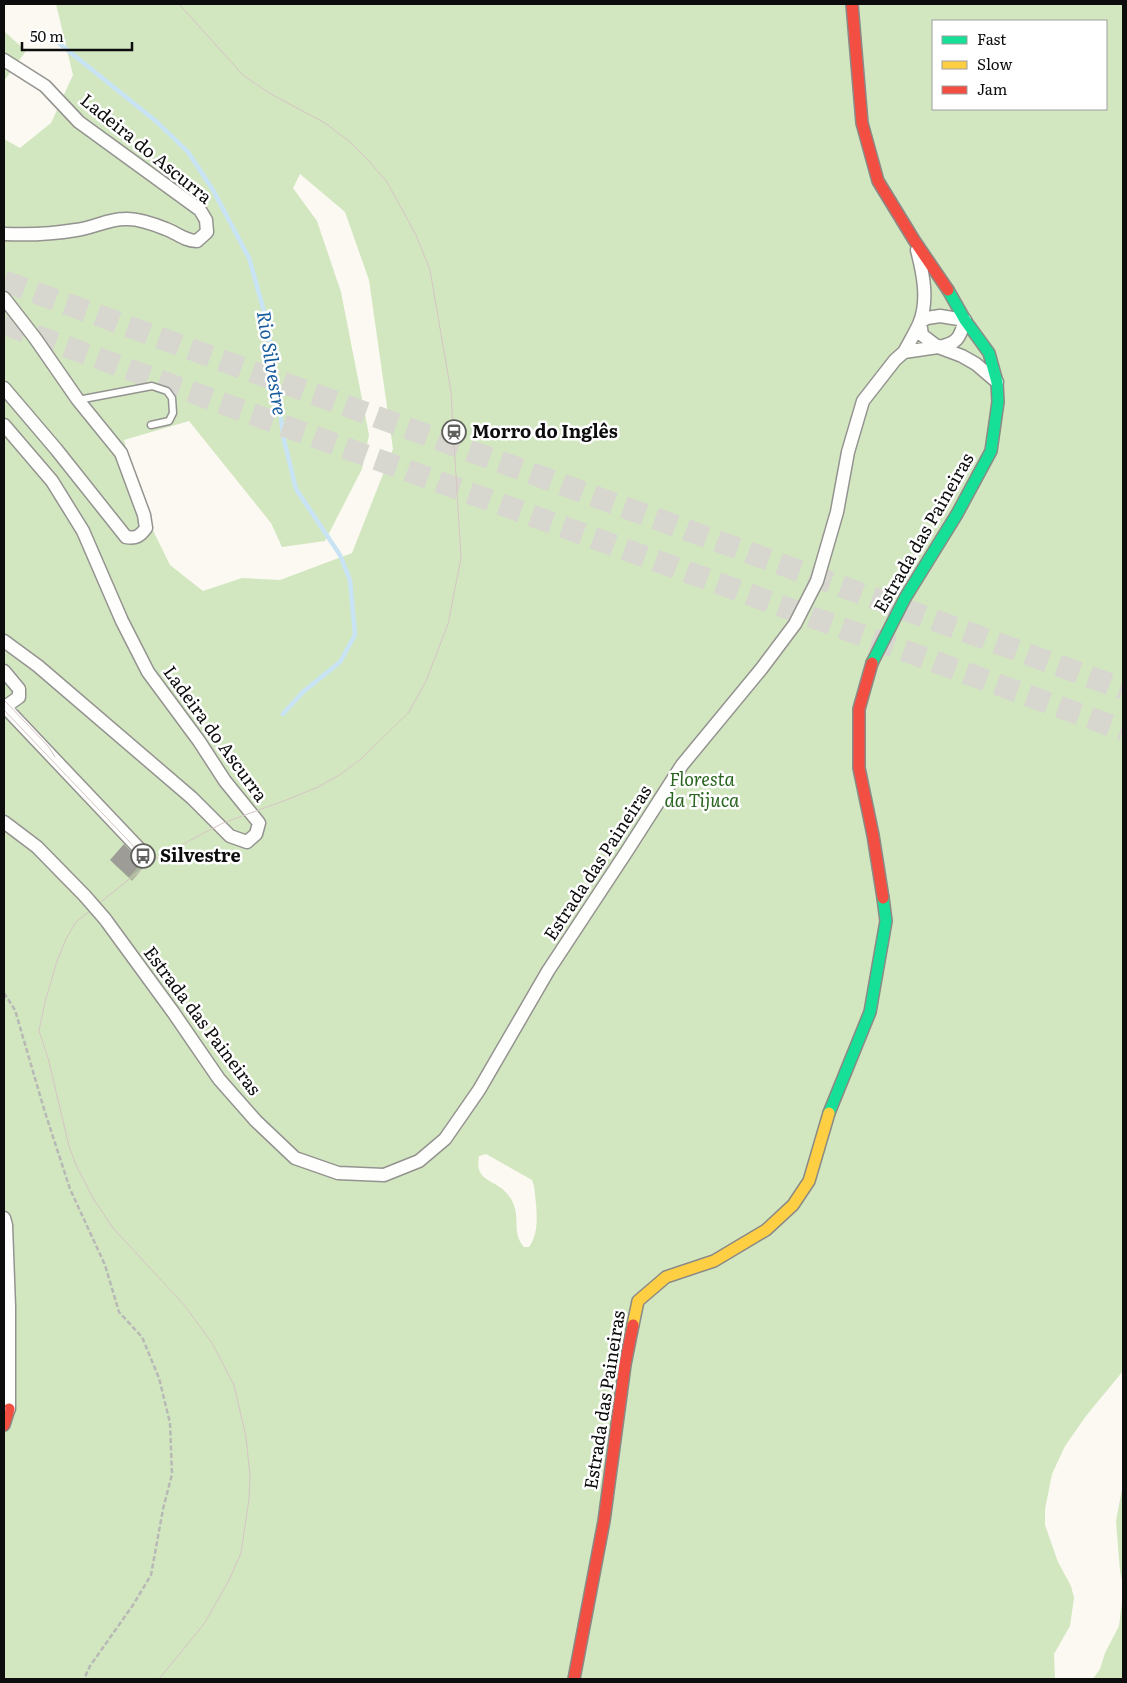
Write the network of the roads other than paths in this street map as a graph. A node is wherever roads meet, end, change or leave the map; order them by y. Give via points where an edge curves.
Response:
1 (852, 4) edge
2 (4, 60) edge
3 (4, 234) edge
4 (914, 240) junction
5 (4, 298) edge
6 (965, 320) junction
7 (920, 322) junction
8 (938, 347) junction
9 (904, 352) junction
10 (997, 382) junction
11 (4, 388) edge
12 (78, 400) junction
13 (4, 425) edge
14 (151, 425) dead end
15 (4, 641) edge
16 (4, 671) edge
17 (4, 706) edge
18 (4, 822) edge
19 (148, 858) dead end
20 (4, 1218) edge
21 (4, 1385) edge
22 (9, 1409) junction
23 (4, 1426) edge
24 (574, 1679) edge

1 - 4 street, Estrada das Paineiras via 862,123 878,181
2 - 3 street, Ladeira do Ascurra via 45,86 79,122 200,210 206,220 207,232 197,241 189,241 166,229 126,218 78,230
4 - 6 street, Estrada das Paineiras
4 - 7 street, Estrada das Paineiras via 923,274 924,304
5 - 12 street
6 - 7 street via 940,316
6 - 8 street via 957,339 950,345
6 - 10 street, Estrada das Paineiras via 989,353
7 - 8 street via 922,335
7 - 9 street, Estrada das Paineiras
8 - 9 street
8 - 10 street via 976,364
9 - 18 street, Estrada das Paineiras, bridge via 863,401 817,581 796,624 682,765 548,971 479,1090 445,1139 419,1161 384,1175 338,1173 295,1158 219,1079 85,896 37,847
10 - 24 street, Estrada das Paineiras via 998,402 991,451 873,658 859,709 859,768 886,921 870,1012 830,1108 809,1181 793,1205 766,1230 714,1262 666,1277 638,1301 625,1365 604,1521
11 - 12 street via 126,537 134,539 146,528 121,453
12 - 14 lane via 152,386 167,391 172,398 170,420
13 - 15 street, Ladeira do Ascurra via 58,490 83,531 148,672 258,823 256,834 247,842 230,836 192,798 46,672
16 - 17 street via 19,689 19,697
17 - 19 street
20 - 22 street via 9,1307
21 - 22 street
22 - 23 street

